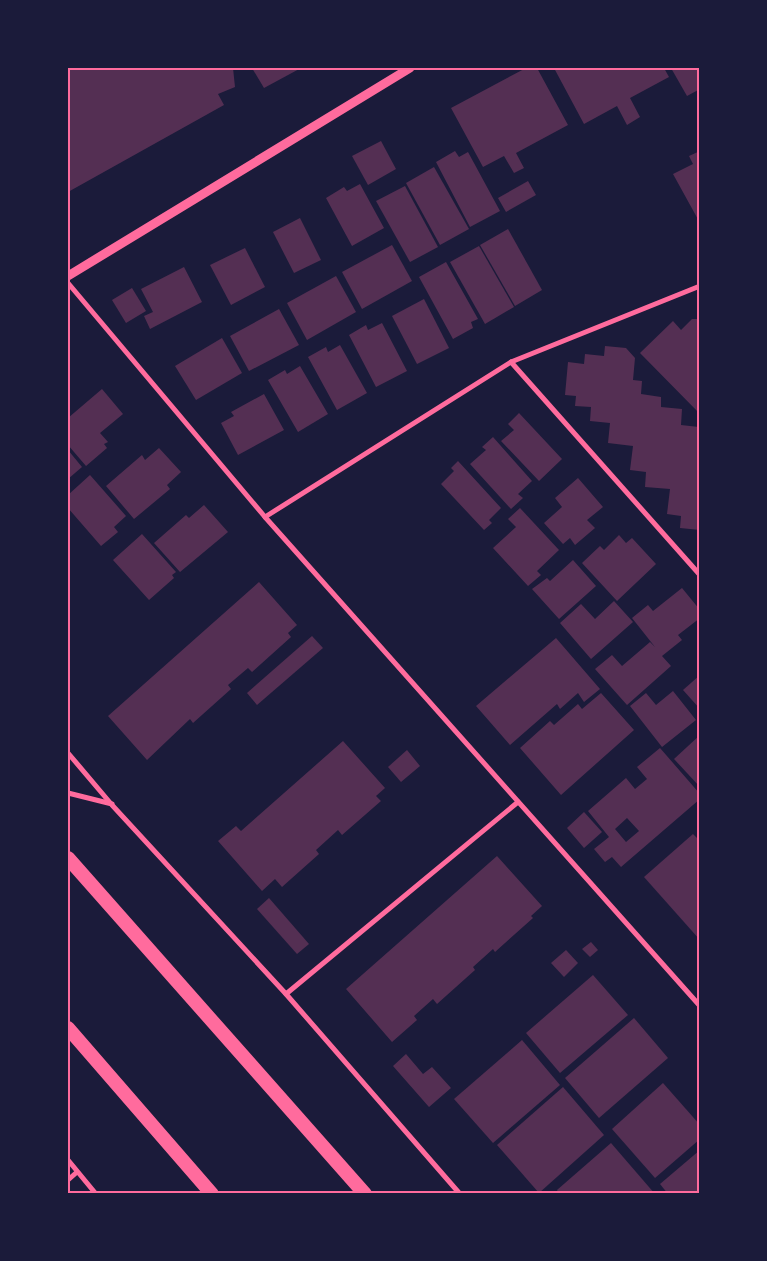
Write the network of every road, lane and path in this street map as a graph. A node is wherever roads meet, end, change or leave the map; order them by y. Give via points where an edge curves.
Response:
1 (410, 68) edge
2 (68, 276) edge
3 (68, 283) edge
4 (700, 286) edge
5 (511, 362) junction
6 (265, 518) junction
7 (700, 575) edge
8 (68, 753) edge
9 (68, 793) edge
10 (518, 802) junction
11 (112, 805) junction
12 (68, 858) edge
13 (286, 994) junction
14 (700, 1006) edge
15 (68, 1028) edge
16 (68, 1160) edge
17 (77, 1172) junction
18 (68, 1180) edge
19 (96, 1194) edge
20 (212, 1194) edge
21 (365, 1194) edge
22 (460, 1194) edge

1 - 2 street
3 - 6 street
4 - 5 street
5 - 6 street
5 - 7 street
6 - 10 street
8 - 11 street
9 - 11 street
10 - 13 street
10 - 14 street
11 - 13 street
12 - 21 highway
13 - 22 street
15 - 20 highway
16 - 17 street
17 - 18 street
17 - 19 street

